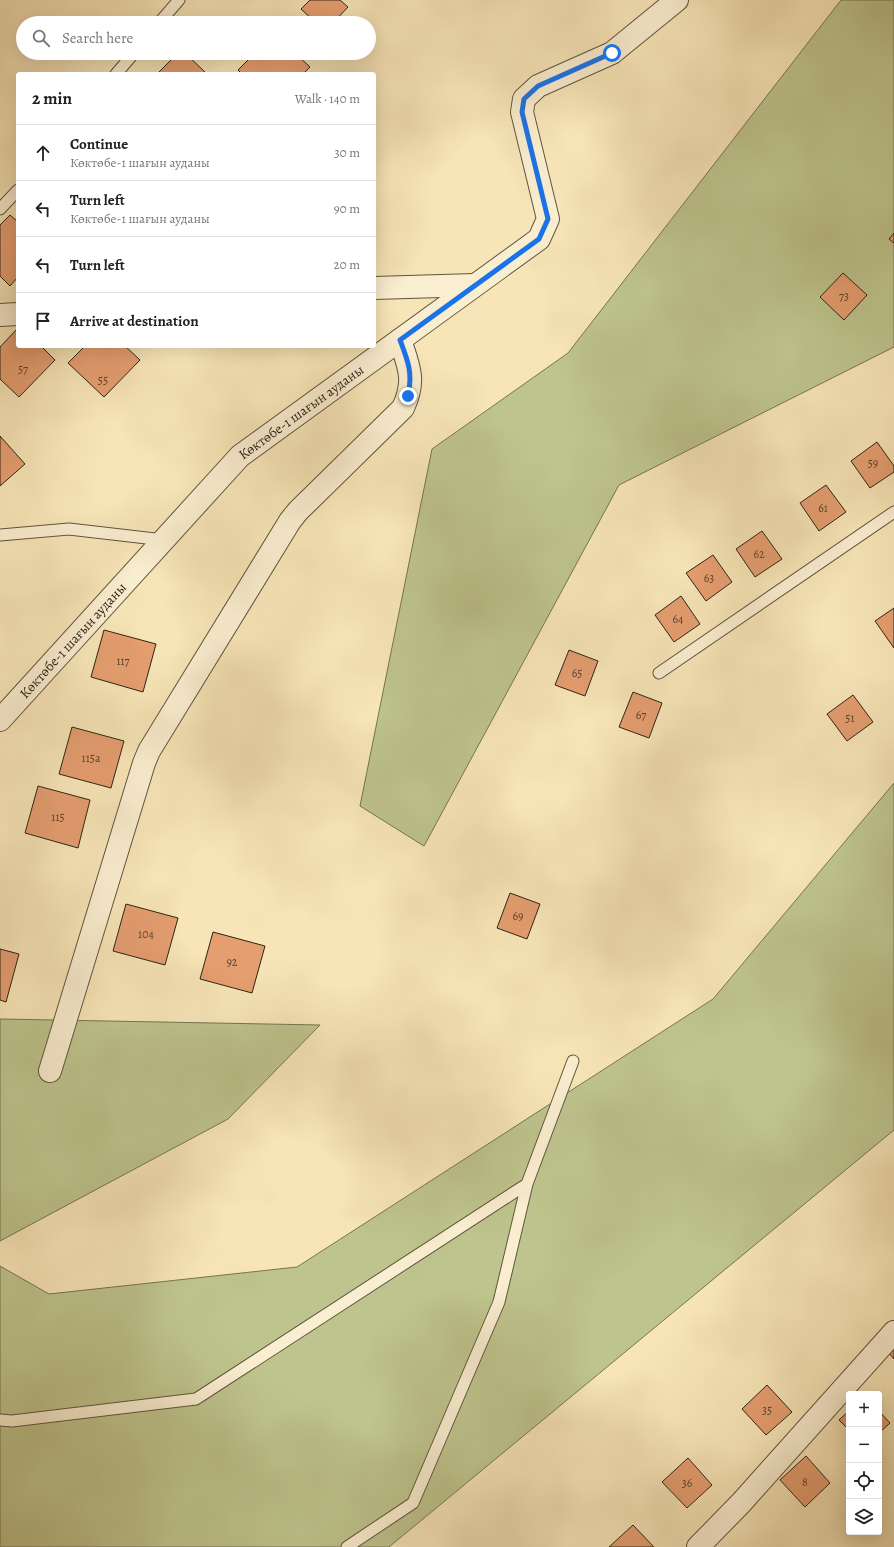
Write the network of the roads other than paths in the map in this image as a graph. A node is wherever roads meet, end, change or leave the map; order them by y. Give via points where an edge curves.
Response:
1 (179, 0) edge
2 (677, 0) edge
3 (165, 16) edge
4 (128, 60) edge
5 (118, 72) edge
6 (16, 192) edge
7 (0, 209) edge
8 (475, 285) junction
9 (376, 288) edge
10 (16, 314) edge
11 (0, 315) edge
12 (400, 340) junction
13 (894, 512) edge
14 (0, 535) edge
15 (164, 540) junction
16 (659, 673) dead end
17 (0, 720) edge
18 (573, 1061) dead end
19 (50, 1071) dead end
20 (527, 1184) junction
21 (894, 1332) edge
22 (0, 1420) edge
23 (347, 1547) edge
24 (698, 1547) edge

1 - 3 lane
2 - 8 street, Көктөбе-1 шағын ауданы via 612,53 538,86 524,99 522,112 548,219 539,239
4 - 5 lane
6 - 7 lane
8 - 9 street
8 - 12 street, Көктөбе-1 шағын ауданы
10 - 11 street
12 - 15 street, Көктөбе-1 шағын ауданы via 240,456
12 - 19 street via 410,369 410,386 403,408 290,521 149,751
13 - 16 lane
14 - 15 lane via 69,530
15 - 17 street, Көктөбе-1 шағын ауданы
18 - 20 lane
20 - 22 lane via 196,1399
20 - 23 lane via 500,1302 412,1503
21 - 24 street via 741,1503

